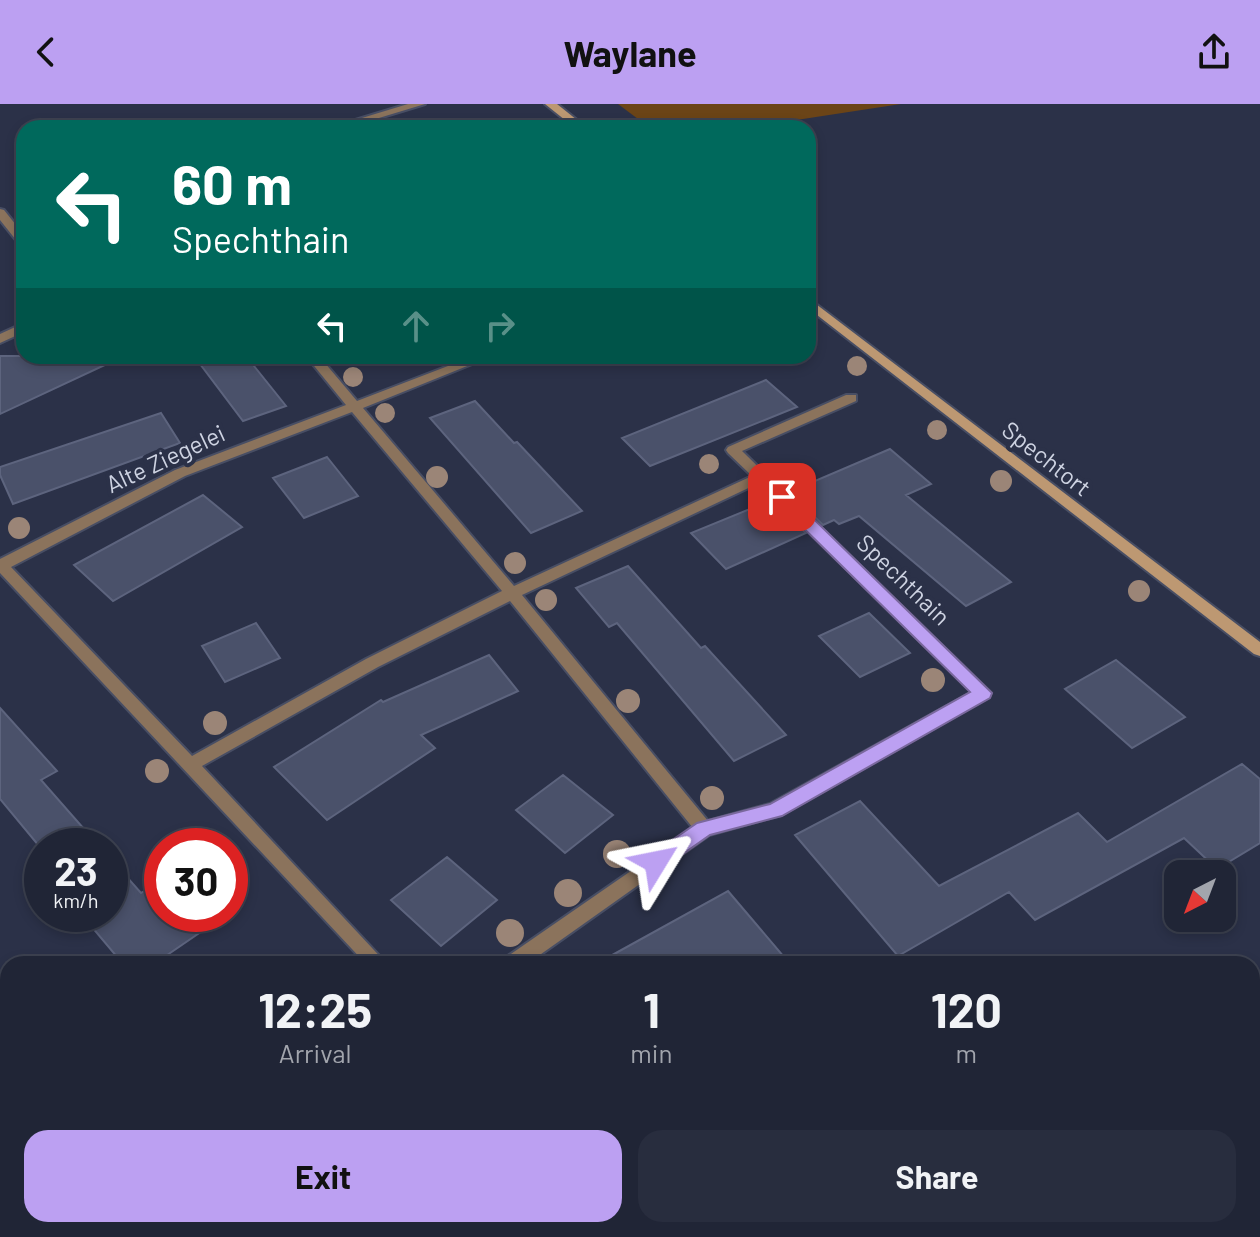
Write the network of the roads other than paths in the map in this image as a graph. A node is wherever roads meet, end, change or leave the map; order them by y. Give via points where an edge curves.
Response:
1 (420, 104) edge
2 (550, 104) edge
3 (363, 120) edge
4 (571, 120) edge
5 (0, 212) edge
6 (16, 233) edge
7 (816, 308) edge
8 (319, 364) edge
9 (464, 364) edge
10 (851, 398) dead end
11 (354, 405) junction
12 (761, 477) junction
13 (1, 564) edge
14 (512, 593) junction
15 (1260, 650) edge
16 (190, 765) junction
17 (704, 829) junction
18 (370, 956) edge
19 (523, 956) edge

1 - 3 street
2 - 4 street
5 - 6 street
7 - 15 street, Spechtort
8 - 11 street
9 - 11 street
10 - 12 street via 733,450
11 - 13 street, Alte Ziegelei via 180,473
11 - 14 street
12 - 14 street
12 - 17 street, Spechthain via 983,693 775,810
13 - 16 street, Alte Ziegelei
14 - 16 street via 372,663
14 - 17 street
16 - 18 street, Alte Ziegelei
17 - 19 street, Spechthain

